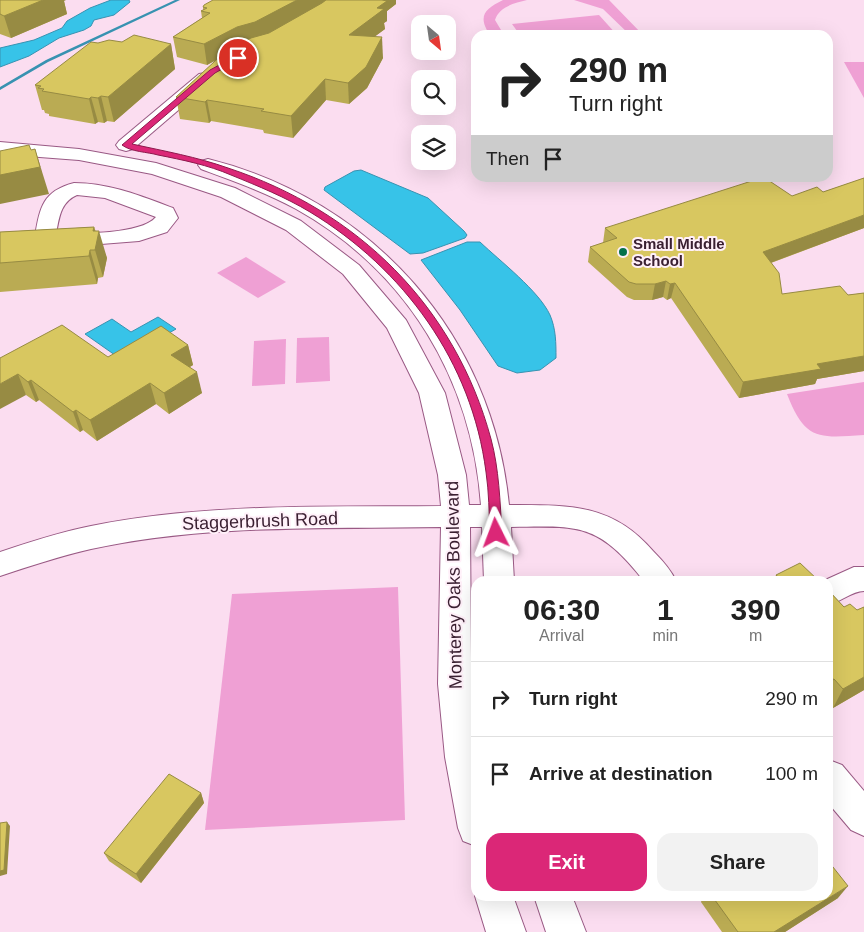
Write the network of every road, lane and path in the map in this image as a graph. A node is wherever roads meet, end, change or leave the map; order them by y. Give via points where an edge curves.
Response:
1 (221, 67) edge
2 (0, 134) edge
3 (126, 145) junction
4 (0, 148) edge
5 (170, 154) dead end
6 (194, 160) dead end
7 (44, 242) junction
8 (0, 245) edge
9 (456, 517) junction
10 (496, 517) junction
11 (0, 564) edge
12 (499, 576) edge
13 (657, 576) edge
14 (833, 782) edge
15 (471, 803) edge
16 (864, 818) edge
17 (496, 901) edge
18 (555, 901) edge
19 (506, 932) edge
20 (566, 932) edge

1 - 3 street
2 - 3 street via 58,136
3 - 5 street
4 - 9 street, Monterey Oaks Boulevard via 89,155 190,177 258,204 321,243 372,291 423,367 441,417
6 - 10 street via 259,182 312,209 371,251 424,307 463,373 476,406 492,472
7 - 7 street via 140,235 159,227 167,218 166,212 102,190 70,191 54,203
7 - 8 street
9 - 10 street, Staggerbrush Road
9 - 11 street, Staggerbrush Road via 251,518 169,525 90,539
9 - 15 street, Monterey Oaks Boulevard via 455,682 460,747
10 - 12 street
10 - 13 street, Staggerbrush Road via 570,516 603,524 626,541
14 - 16 street
17 - 19 street
18 - 20 street

